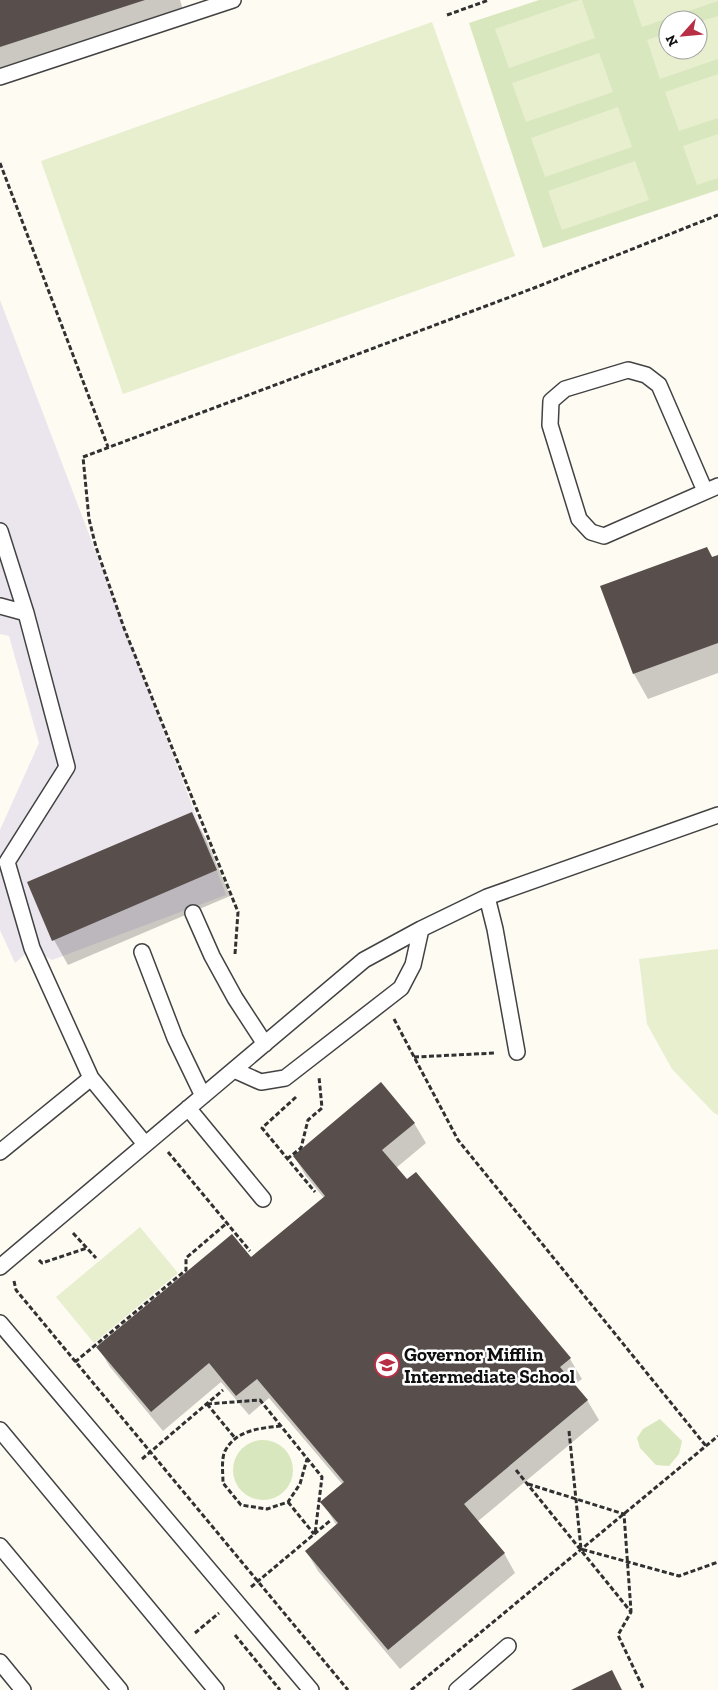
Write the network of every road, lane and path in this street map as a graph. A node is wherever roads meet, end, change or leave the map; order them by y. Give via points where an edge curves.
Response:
1 (233, 0) edge
2 (489, 0) edge
3 (447, 15) dead end
4 (0, 77) edge
5 (0, 163) edge
6 (718, 215) edge
7 (108, 447) junction
8 (712, 489) edge
9 (0, 531) edge
10 (0, 606) edge
11 (26, 613) junction
12 (718, 815) edge
13 (487, 897) junction
14 (193, 913) dead end
15 (421, 929) junction
16 (142, 952) dead end
17 (229, 986) junction
18 (384, 1001) junction
19 (265, 1044) junction
20 (517, 1052) joint
21 (414, 1057) junction
22 (234, 1070) junction
23 (326, 1070) dead end
24 (319, 1077) junction
25 (91, 1078) junction
26 (312, 1083) dead end
27 (203, 1096) junction
28 (298, 1096) dead end
29 (188, 1108) junction
30 (145, 1144) junction
31 (164, 1147) dead end
32 (0, 1152) edge
33 (287, 1159) junction
34 (315, 1192) dead end
35 (263, 1199) dead end
36 (227, 1223) junction
37 (68, 1228) dead end
38 (87, 1248) junction
39 (250, 1251) dead end
40 (34, 1256) dead end
41 (96, 1258) dead end
42 (6, 1270) edge
43 (0, 1323) edge
44 (75, 1362) junction
45 (223, 1390) dead end
46 (207, 1404) junction
47 (281, 1426) junction
48 (0, 1430) edge
49 (569, 1431) dead end
50 (718, 1436) edge
51 (236, 1438) junction
52 (706, 1446) junction
53 (150, 1452) junction
54 (307, 1459) junction
55 (516, 1470) dead end
56 (126, 1472) junction
57 (528, 1483) junction
58 (576, 1498) junction
59 (288, 1502) junction
60 (624, 1514) junction
61 (331, 1520) dead end
62 (315, 1534) junction
63 (0, 1546) edge
64 (581, 1549) junction
65 (627, 1562) junction
66 (718, 1562) edge
67 (258, 1581) junction
68 (235, 1601) junction
69 (631, 1612) junction
70 (180, 1646) junction
71 (508, 1646) dead end
72 (0, 1662) edge
73 (24, 1690) edge
74 (120, 1690) edge
75 (216, 1690) edge
76 (311, 1690) edge
77 (348, 1690) edge
78 (411, 1690) edge
79 (457, 1690) edge
80 (644, 1690) edge

1 - 4 lane
2 - 3 path
5 - 7 path
6 - 7 path via 534,288
7 - 17 path via 83,457 89,519 124,628 238,912
8 - 8 lane via 604,536 591,532 579,519 550,425 551,401 565,389 628,370 646,374 659,385
9 - 11 lane
10 - 11 lane
11 - 25 lane via 66,767 7,862 32,948
12 - 13 lane
13 - 15 lane
13 - 20 lane
14 - 17 lane
15 - 18 lane via 413,965 400,988
15 - 19 lane via 364,960
16 - 27 lane via 175,1038
17 - 19 lane
18 - 21 path
18 - 22 lane via 285,1078 261,1082
19 - 22 lane
20 - 21 path
21 - 52 path via 458,1140
22 - 27 lane
23 - 24 path
24 - 26 path
24 - 33 path via 322,1108 308,1120 301,1148
25 - 30 lane
25 - 32 lane
27 - 29 lane
28 - 33 path via 262,1128
29 - 30 lane
29 - 35 lane
30 - 42 lane
31 - 36 path
33 - 34 path
36 - 39 path
36 - 44 path via 186,1258 186,1270
37 - 38 path
38 - 40 path via 42,1263
38 - 41 path
42 - 44 path via 16,1290
43 - 56 lane
44 - 53 path
45 - 46 path
46 - 47 path via 260,1400
46 - 51 path
46 - 53 path
47 - 51 path via 255,1429
47 - 54 path
48 - 70 lane
49 - 58 path
50 - 52 path
51 - 59 path via 224,1453 223,1483 241,1505 267,1509
52 - 60 path
53 - 56 path
53 - 67 path
54 - 59 path via 300,1484
54 - 62 path via 322,1477
55 - 57 path
56 - 68 lane
57 - 58 path
57 - 64 path
58 - 60 path
58 - 64 path
59 - 62 path
60 - 64 path
60 - 65 path
61 - 62 path
62 - 67 path
63 - 74 lane
64 - 65 path
64 - 69 path
64 - 78 path
65 - 66 path via 679,1576
65 - 69 path
67 - 68 path
67 - 77 path
68 - 70 path
68 - 76 lane
69 - 80 path via 618,1635
70 - 75 lane
71 - 79 lane
72 - 73 lane

